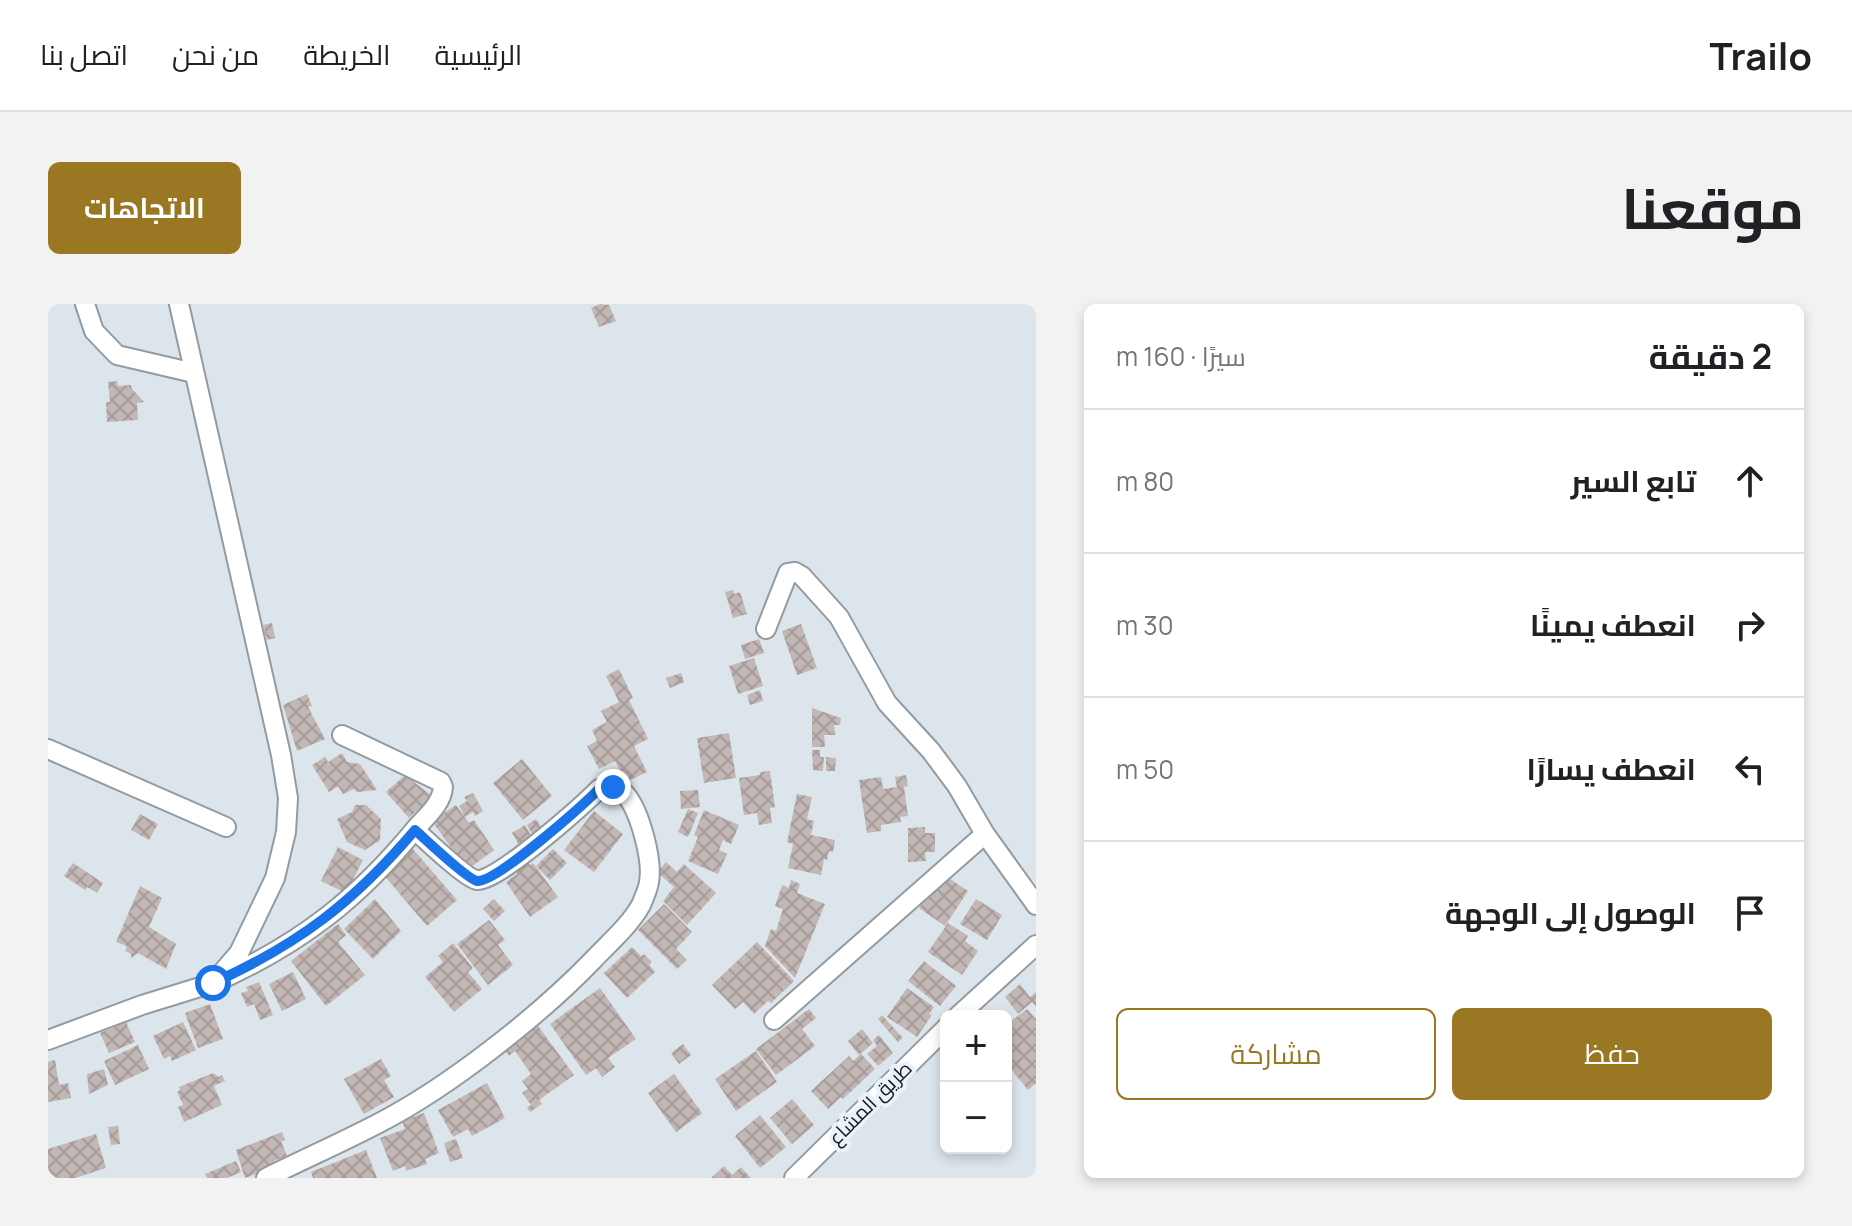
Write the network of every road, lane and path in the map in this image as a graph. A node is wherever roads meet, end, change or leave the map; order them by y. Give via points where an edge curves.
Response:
1 (85, 304) edge
2 (179, 304) edge
3 (194, 373) junction
4 (766, 629) dead end
5 (342, 735) dead end
6 (48, 749) edge
7 (226, 827) dead end
8 (415, 830) junction
9 (985, 834) junction
10 (1036, 905) edge
11 (1036, 945) edge
12 (213, 983) junction
13 (965, 1010) edge
14 (774, 1020) dead end
15 (940, 1034) edge
16 (48, 1040) edge
17 (266, 1178) edge
18 (794, 1178) edge

1 - 3 street via 94,331 117,355
2 - 3 street
3 - 12 street via 288,798 275,878 239,953
4 - 9 street via 788,573 802,576 839,617 887,703 939,763
5 - 8 street via 441,782 440,801
6 - 7 street
8 - 12 street via 338,910 264,960
8 - 17 street via 471,879 486,879 559,826 599,789 613,787 625,793 637,815 648,851 649,881 640,907 622,930 573,981 515,1029 383,1121
9 - 10 street
9 - 14 street
11 - 13 street
12 - 16 street
15 - 18 street, طريق المشاع

